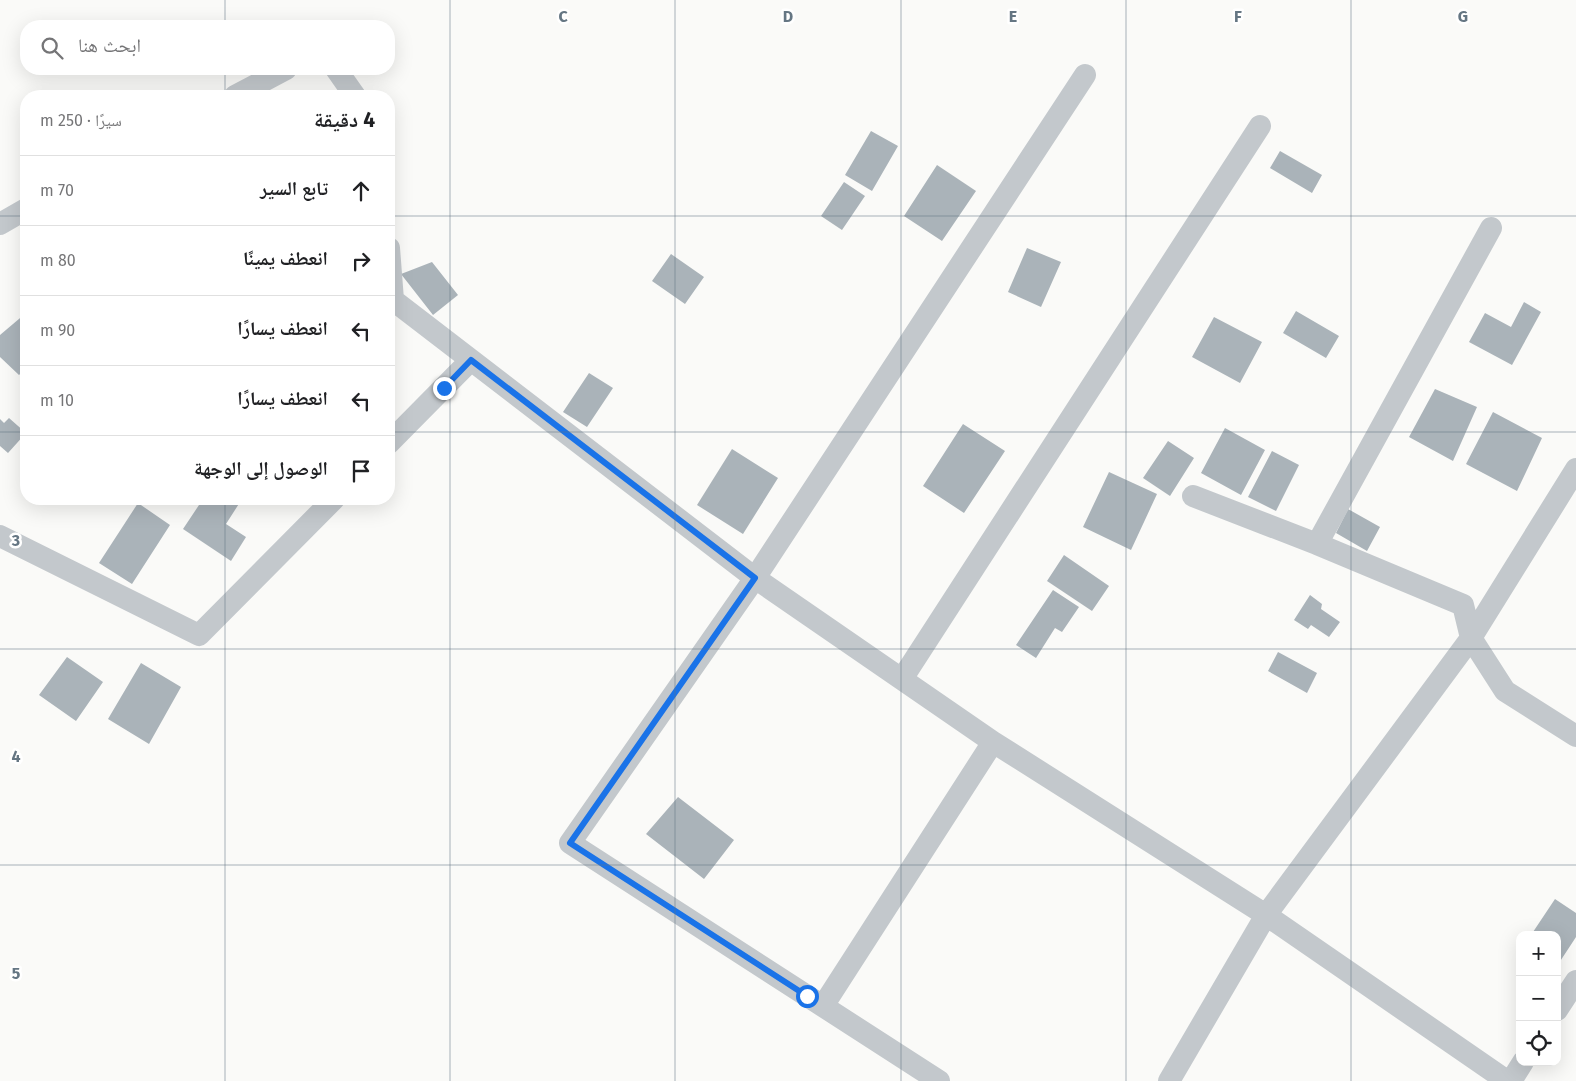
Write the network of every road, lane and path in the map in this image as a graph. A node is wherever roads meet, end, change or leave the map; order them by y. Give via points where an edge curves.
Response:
1 (275, 75) edge
2 (340, 75) edge
3 (1085, 75) dead end
4 (246, 90) edge
5 (351, 90) edge
6 (1260, 126) dead end
7 (20, 212) edge
8 (0, 224) edge
9 (1491, 228) dead end
10 (395, 302) edge
11 (471, 360) junction
12 (395, 438) edge
13 (1576, 469) edge
14 (1193, 496) dead end
15 (328, 505) edge
16 (0, 536) edge
17 (1317, 544) junction
18 (755, 578) junction
19 (1471, 638) junction
20 (902, 679) junction
21 (1576, 736) edge
22 (993, 742) junction
23 (1266, 914) junction
24 (1576, 981) edge
25 (1561, 1004) edge
26 (823, 1006) junction
27 (1521, 1066) edge
28 (939, 1081) edge
29 (1169, 1081) edge
30 (1507, 1081) edge
31 (1511, 1081) edge

1 - 4 street
2 - 5 street
3 - 18 street
6 - 20 street
7 - 8 street
9 - 17 street
10 - 11 street
11 - 12 street
11 - 18 street
13 - 19 street
14 - 17 street
15 - 16 street via 199,635
17 - 19 street via 1463,605
18 - 20 street
18 - 26 street via 570,843
19 - 21 street via 1505,691
19 - 23 street
20 - 22 street
22 - 23 street
22 - 26 street
23 - 29 street
23 - 30 street
24 - 25 street
26 - 28 street
27 - 31 street

